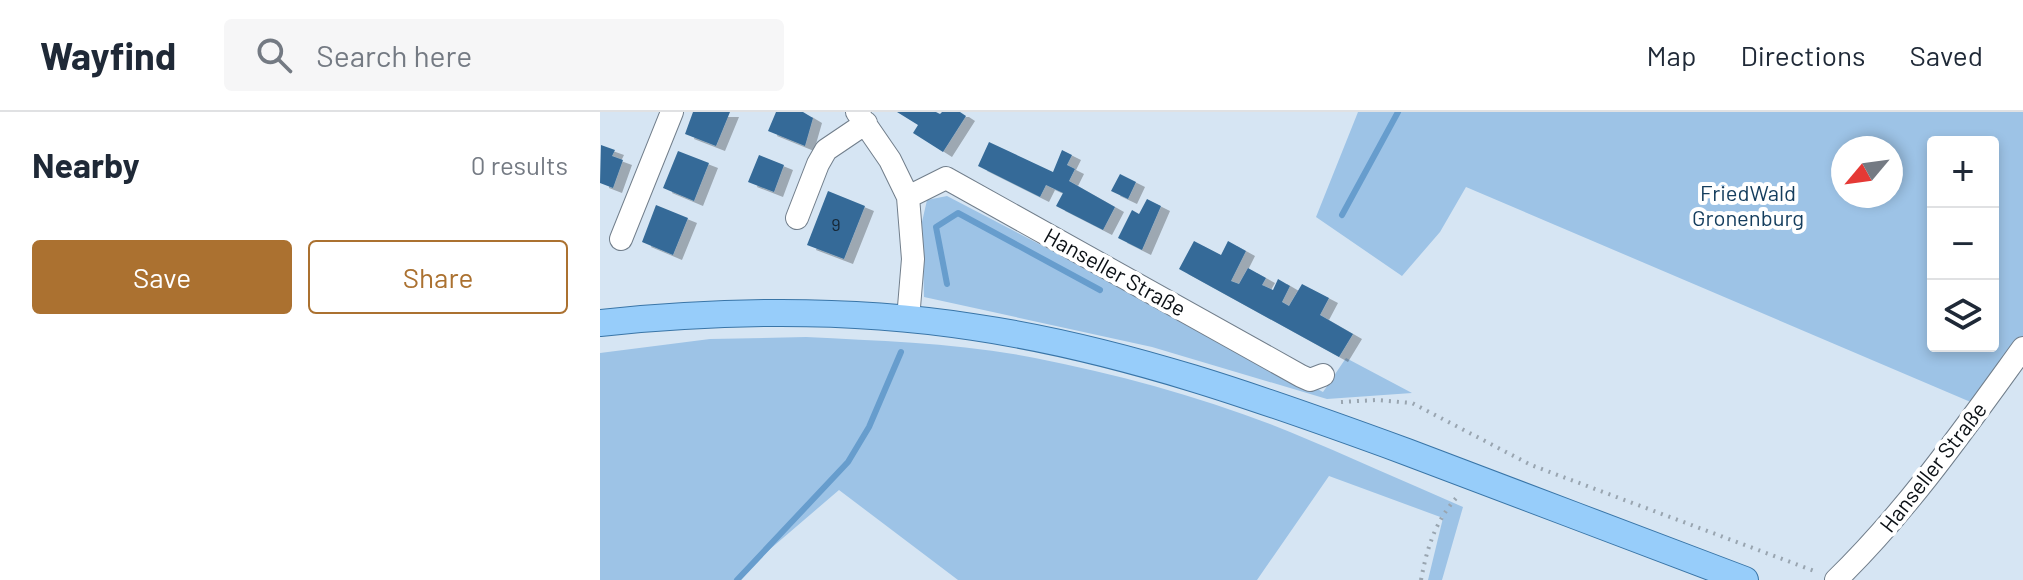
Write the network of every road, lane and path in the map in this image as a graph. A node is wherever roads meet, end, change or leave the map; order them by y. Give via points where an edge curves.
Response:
1 (672, 112) edge
2 (861, 118) edge
3 (908, 197) junction
4 (797, 218) dead end
5 (621, 239) dead end
6 (908, 319) junction
7 (600, 323) edge
8 (2023, 348) edge
9 (1323, 375) dead end
10 (1452, 503) dead end
11 (1421, 580) edge
12 (1745, 580) edge
13 (1836, 580) edge

1 - 5 street
2 - 3 street
2 - 4 street via 826,150
3 - 6 street via 913,259
3 - 9 street, Hanseller Straße via 946,178 1301,376 1310,380
6 - 7 main road via 707,314
6 - 12 main road via 1025,336 1147,363 1336,426
8 - 13 street, Hanseller Straße via 1931,472
10 - 11 path via 1429,543

